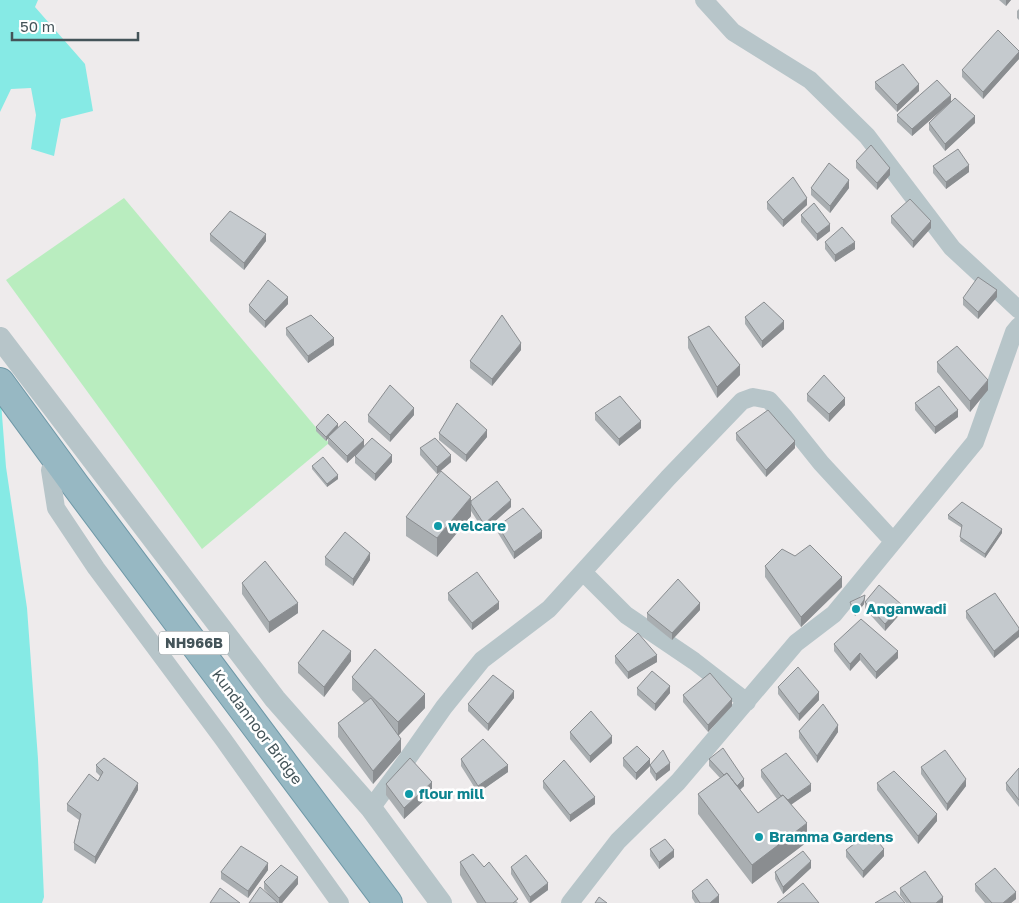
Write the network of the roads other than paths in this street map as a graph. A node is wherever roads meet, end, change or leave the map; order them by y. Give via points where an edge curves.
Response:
1 (704, 0) edge
2 (1019, 310) edge
3 (1019, 326) edge
4 (0, 338) edge
5 (0, 382) edge
6 (50, 470) dead end
7 (892, 541) junction
8 (584, 572) junction
9 (747, 702) junction
10 (371, 808) junction
11 (340, 903) edge
12 (388, 903) edge
13 (441, 903) edge
14 (570, 903) edge

1 - 2 street via 733,32 810,80 867,136 952,248
3 - 7 street via 1014,332 975,442
4 - 10 street via 275,700
5 - 12 highway, Kundannoor Bridge / NH966B
6 - 11 street via 56,508 91,561 224,739
7 - 8 street via 768,400 753,397 735,408
7 - 9 street via 834,614 796,643
8 - 9 street via 626,615
8 - 10 street via 550,609 482,660 444,706
9 - 14 street via 678,782 618,841
10 - 13 street

